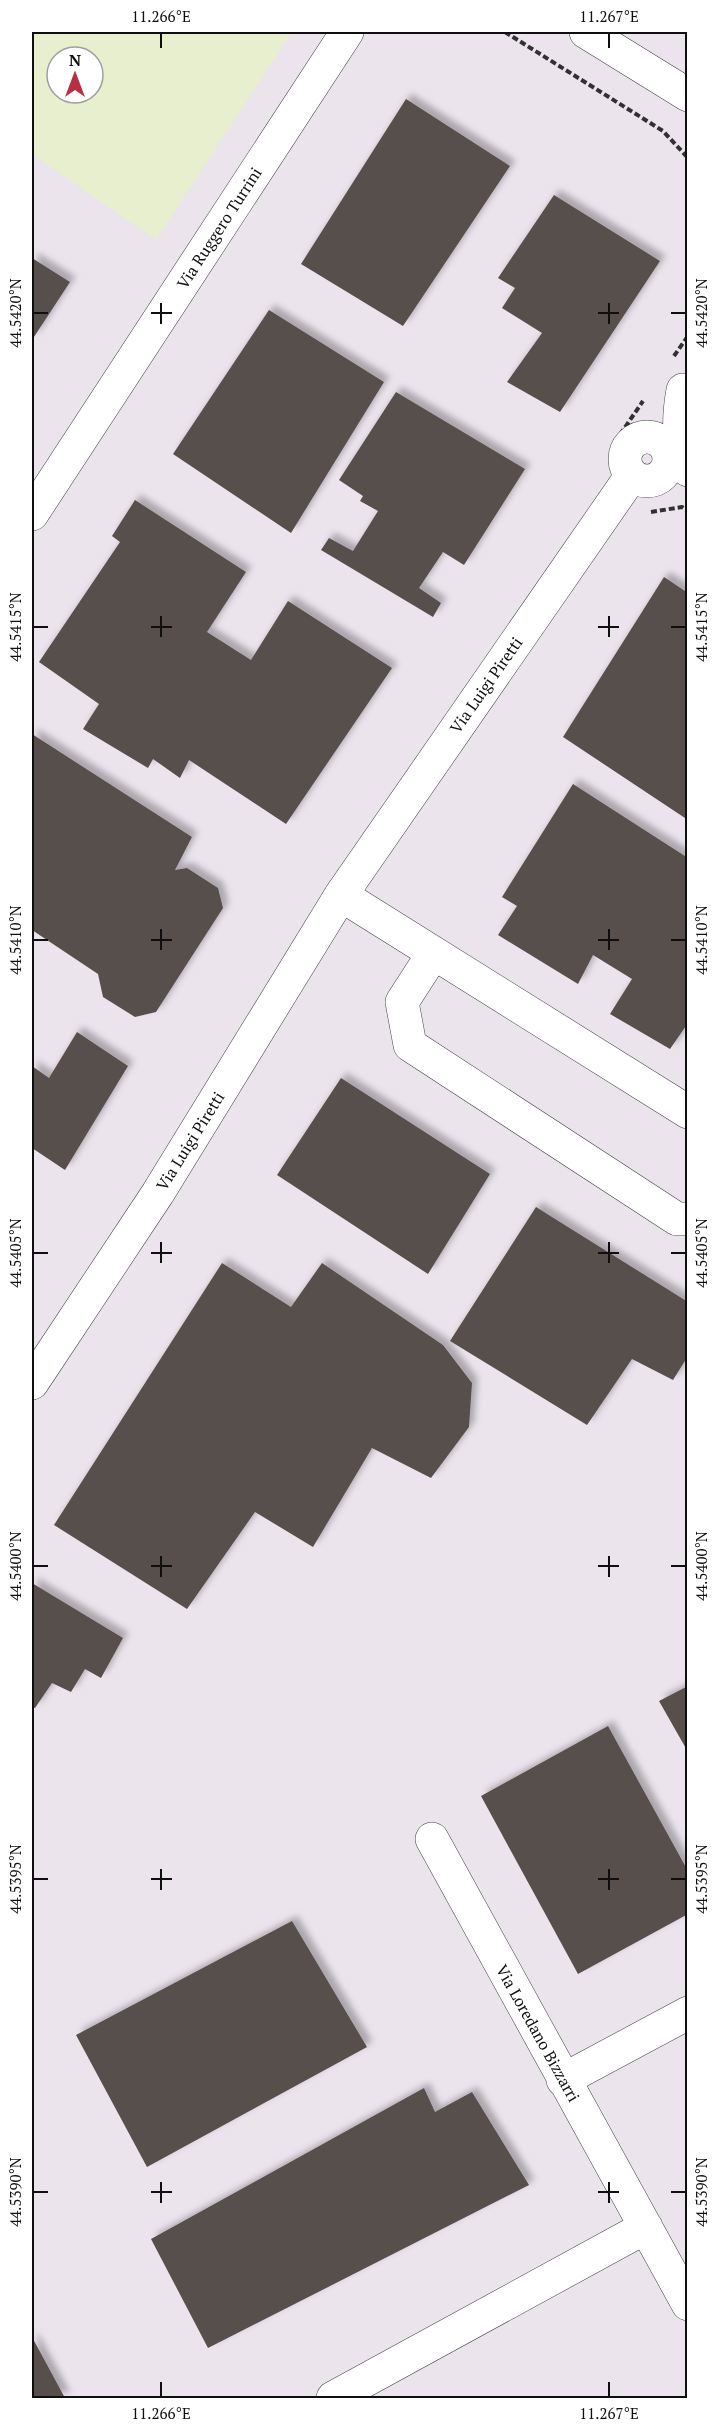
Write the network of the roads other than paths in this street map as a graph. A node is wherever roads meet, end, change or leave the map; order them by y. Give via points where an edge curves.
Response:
1 (347, 32) edge
2 (586, 32) edge
3 (687, 95) edge
4 (680, 379) edge
5 (655, 438) junction
6 (632, 475) junction
7 (682, 478) edge
8 (611, 504) junction
9 (32, 514) edge
10 (341, 895) junction
11 (433, 954) junction
12 (687, 1112) edge
13 (687, 1219) edge
14 (32, 1383) edge
15 (432, 1839) dead end
16 (687, 2013) edge
17 (563, 2080) junction
18 (646, 2227) junction
19 (687, 2304) edge
20 (333, 2398) edge

1 - 9 street, Via Ruggero Turrini
2 - 3 street
4 - 5 street
4 - 7 street
5 - 6 street via 640,437 628,447 625,462
5 - 7 street via 661,441
6 - 7 street via 645,481
6 - 8 street, Via Luigi Piretti
7 - 8 street via 675,489
8 - 10 street, Via Luigi Piretti
10 - 11 street
10 - 14 street, Via Luigi Piretti via 158,1193
11 - 12 street
11 - 13 street via 402,1002 410,1045 677,1219
15 - 17 street, Via Loredano Bizzarri
16 - 17 street
17 - 18 street, Via Loredano Bizzarri
18 - 19 street, Via Loredano Bizzarri
18 - 20 street

